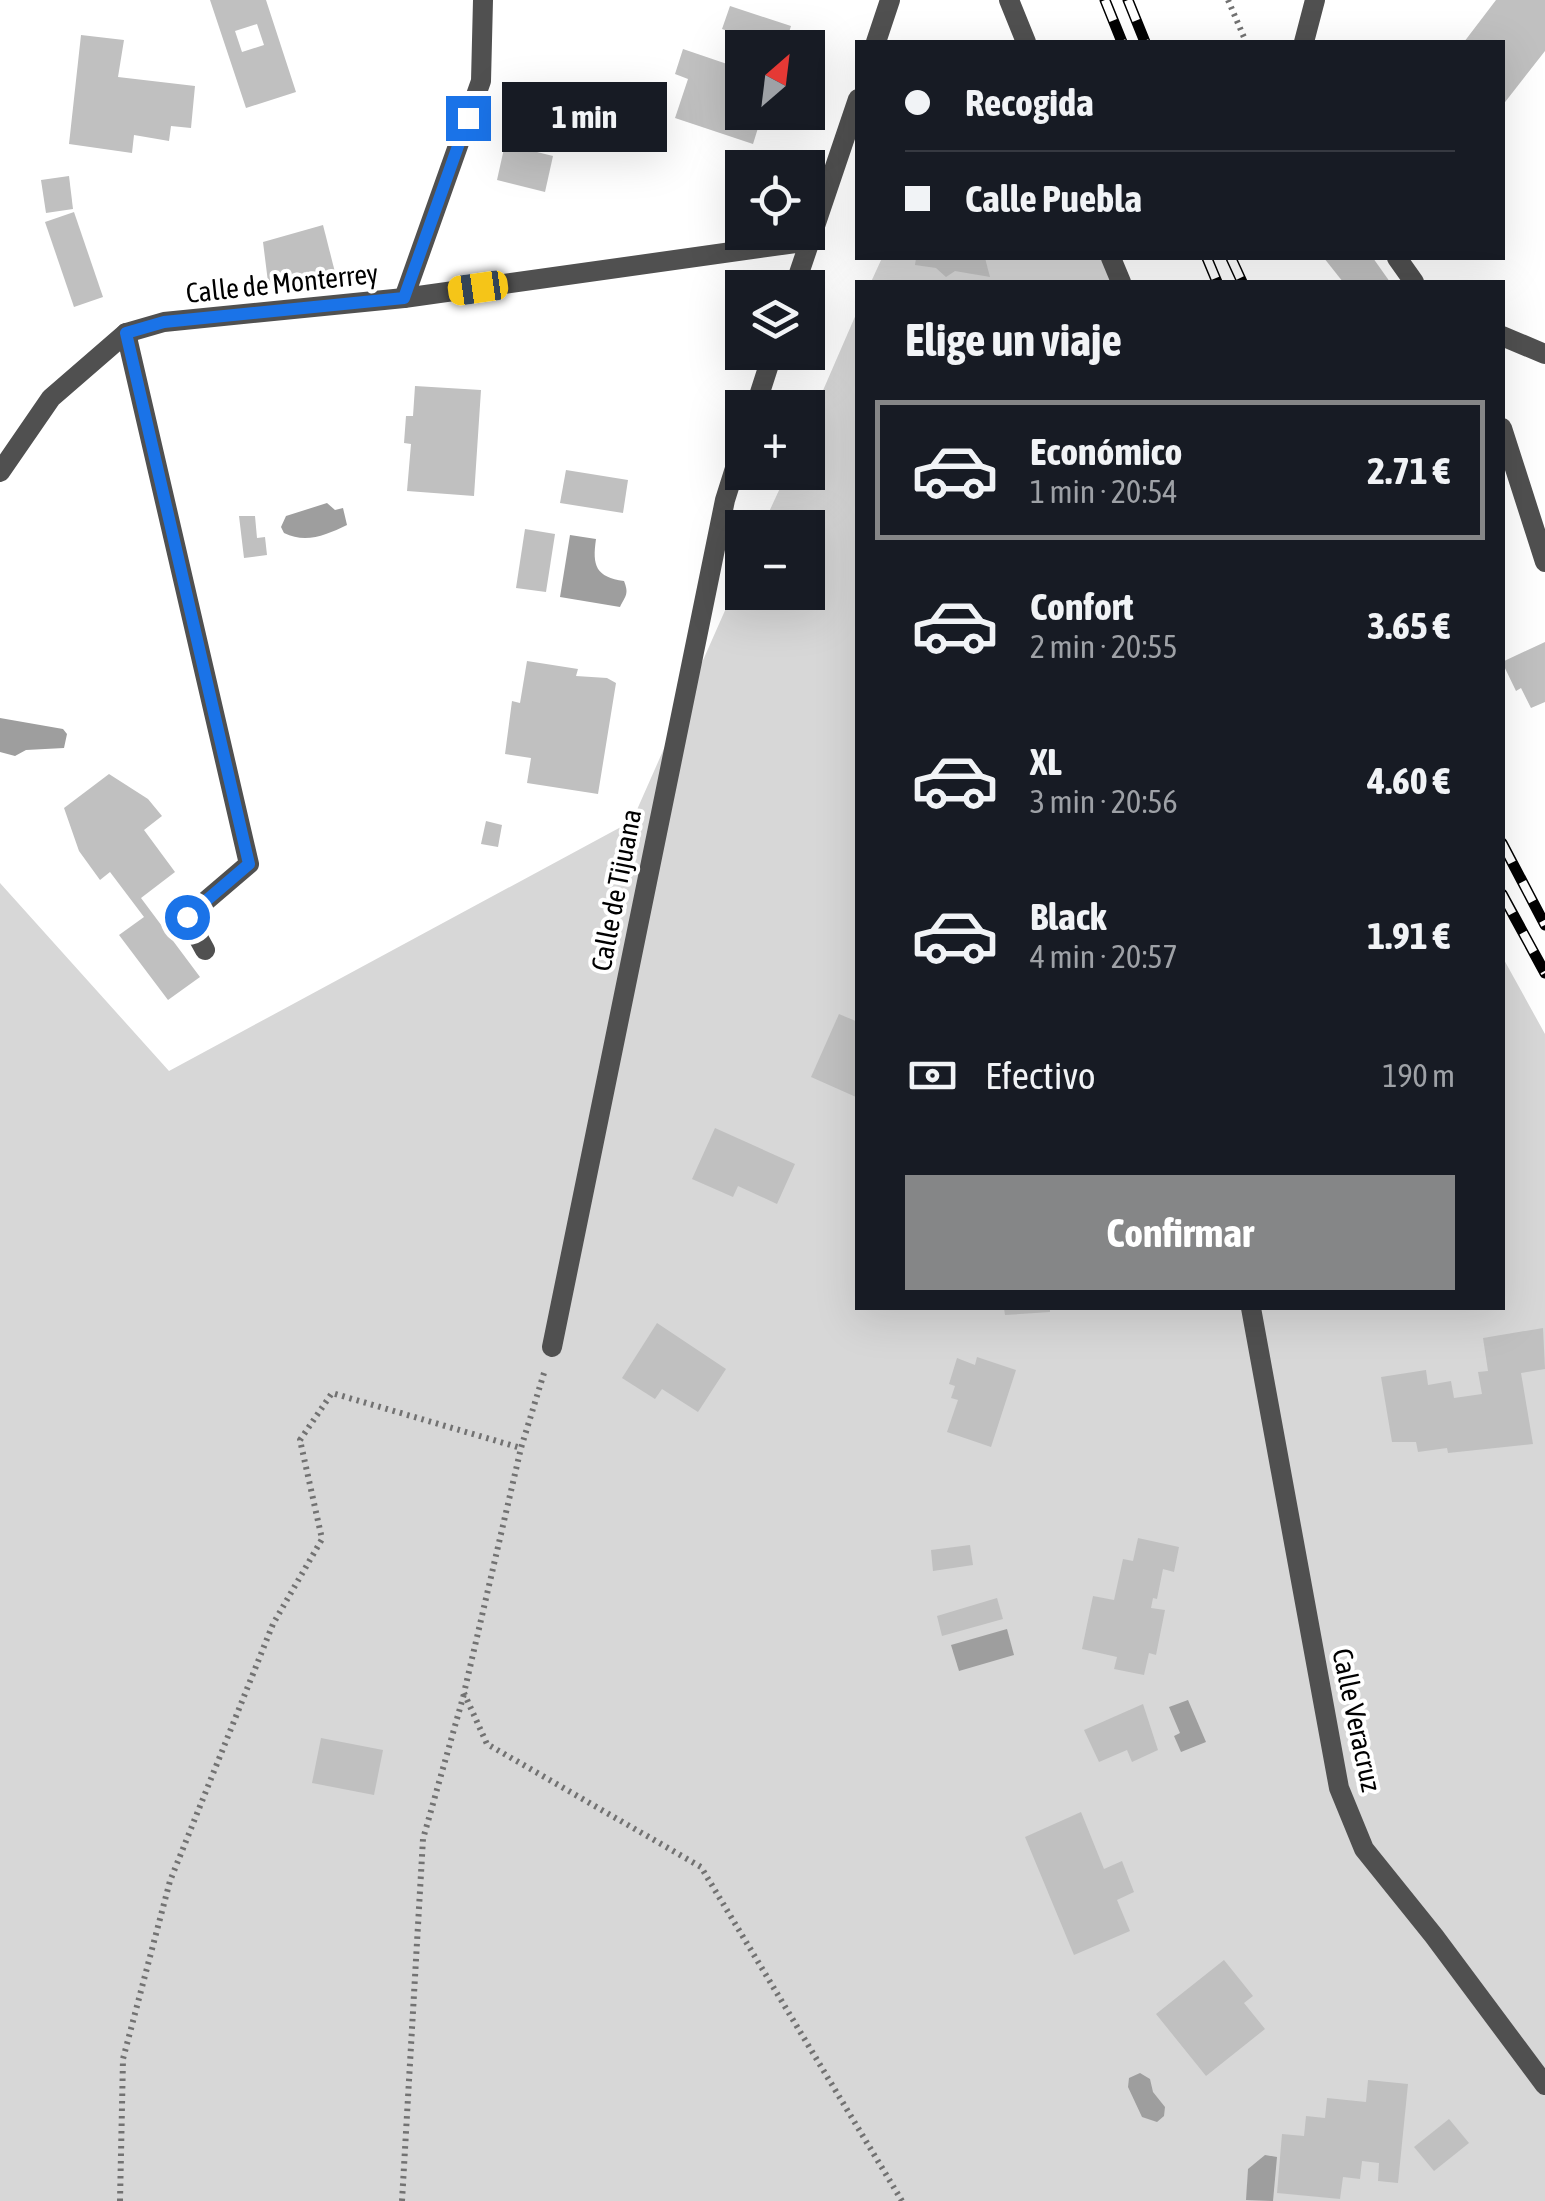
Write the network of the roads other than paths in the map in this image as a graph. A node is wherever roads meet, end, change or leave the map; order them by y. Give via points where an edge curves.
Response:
1 (484, 0) edge
2 (890, 0) edge
3 (1009, 0) edge
4 (1315, 0) edge
5 (877, 40) edge
6 (1025, 40) edge
7 (1305, 40) edge
8 (855, 108) edge
9 (825, 197) edge
10 (746, 250) edge
11 (404, 298) junction
12 (126, 333) junction
13 (1505, 337) edge
14 (1545, 354) edge
15 (1505, 437) edge
16 (0, 472) edge
17 (728, 490) edge
18 (1545, 562) edge
19 (205, 950) dead end
20 (1251, 1310) edge
21 (552, 1348) road end
22 (1545, 2085) edge

1 - 11 street via 481,81
2 - 5 street
3 - 6 street
4 - 7 street
8 - 9 street
10 - 11 street, Calle de Monterrey
11 - 12 street, Calle de Monterrey via 164,322
12 - 16 street, Calle de Monterrey via 51,398
12 - 19 street via 249,864 187,917
13 - 14 street
15 - 18 street
17 - 21 street, Calle de Tijuana
20 - 22 street, Calle Veracruz via 1339,1788 1364,1850

